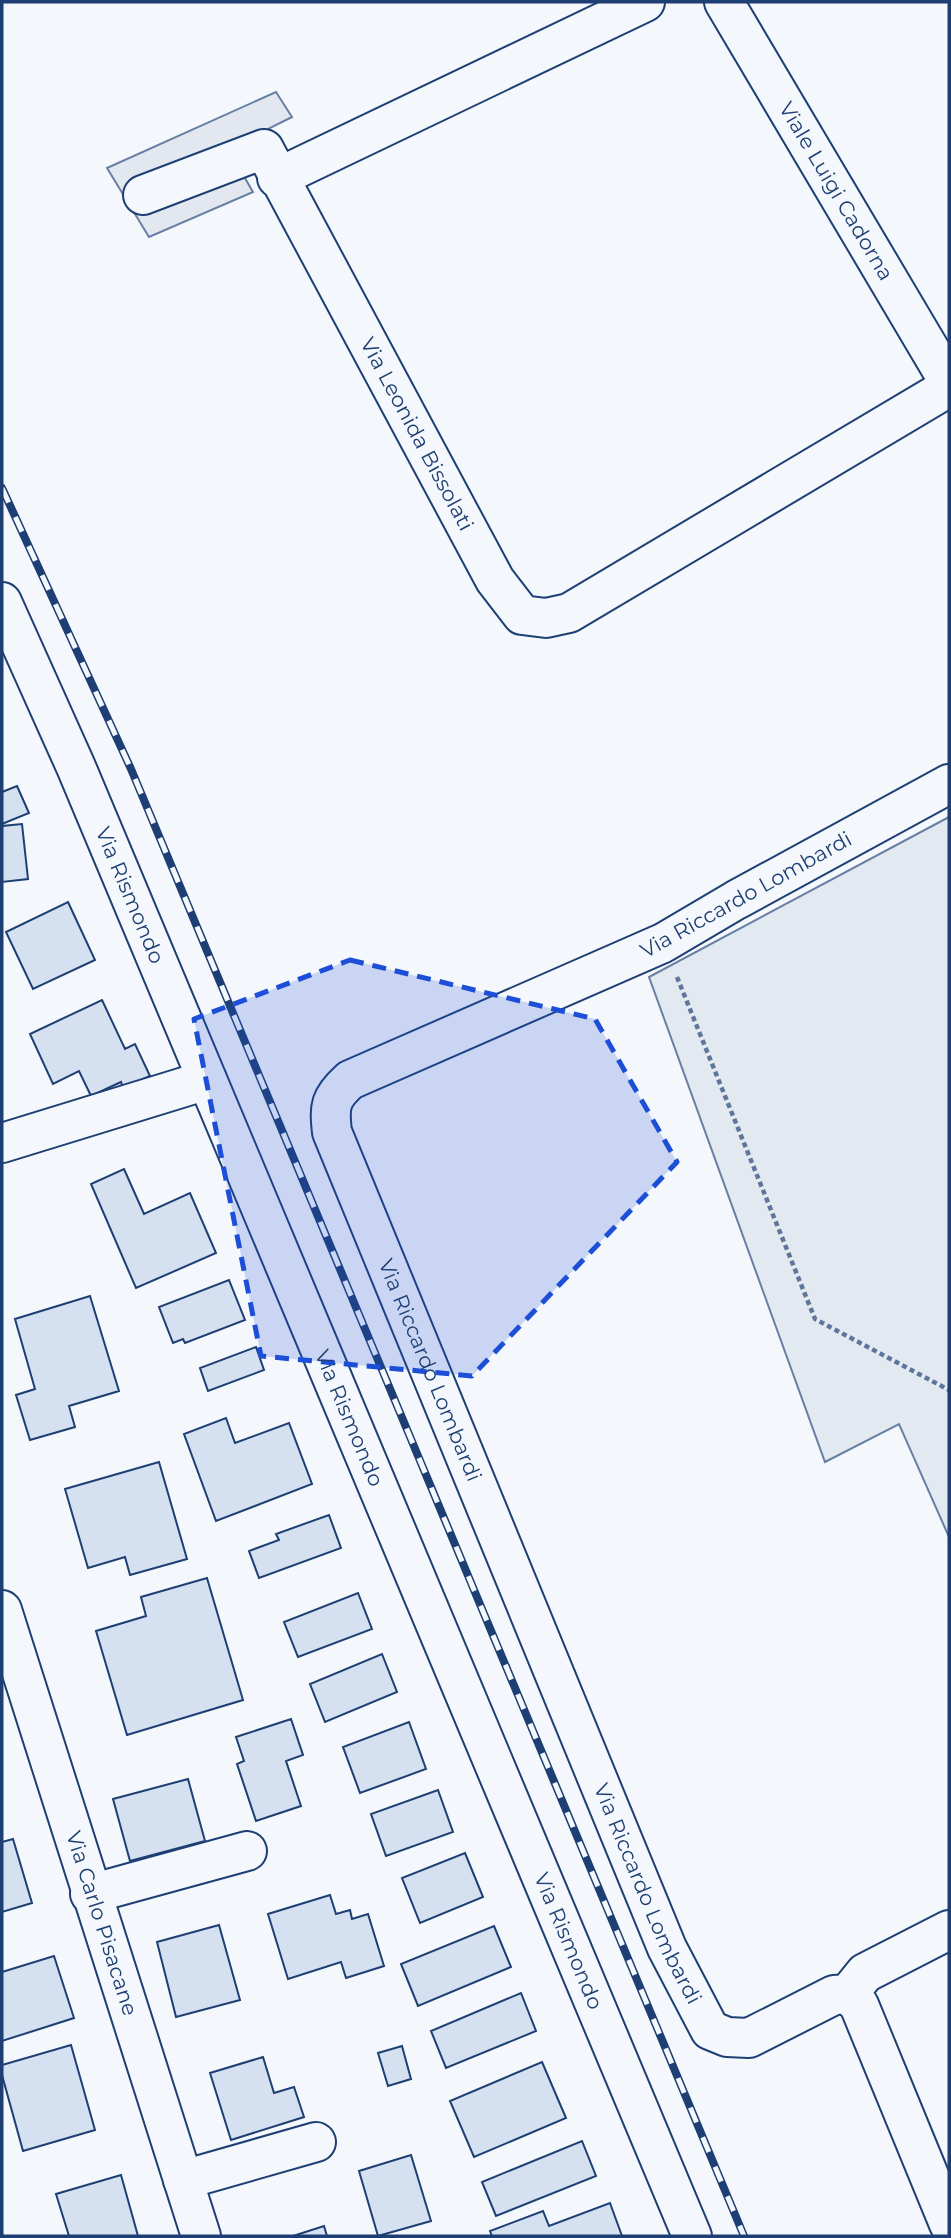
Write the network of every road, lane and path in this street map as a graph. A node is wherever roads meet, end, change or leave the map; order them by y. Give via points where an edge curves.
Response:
1 (645, 2) edge
2 (724, 2) edge
3 (278, 178) junction
4 (143, 195) dead end
5 (949, 382) edge
6 (949, 387) edge
7 (2, 601) edge
8 (949, 784) edge
9 (663, 943) junction
10 (207, 1080) junction
11 (2, 1143) edge
12 (949, 1391) edge
13 (2, 1610) edge
14 (247, 1851) dead end
15 (90, 1894) junction
16 (949, 1930) edge
17 (848, 1994) junction
18 (316, 2142) dead end
19 (183, 2180) junction
20 (949, 2224) edge
21 (201, 2236) edge
22 (692, 2236) edge

1 - 3 street
2 - 5 street, Viale Luigi Cadorna
3 - 4 street via 264,149
3 - 6 street, Via Leonida Bissolati via 495,580 522,615 546,618 569,613
7 - 10 street, Via Rismondo
8 - 9 street, Via Riccardo Lombardi
9 - 12 path via 815,1319
9 - 17 street, Via Riccardo Lombardi via 350,1080 336,1093 330,1112 332,1132 667,1948 700,2014 710,2030 749,2038 834,1994
10 - 11 street
10 - 22 street, Via Rismondo
13 - 15 street, Via Carlo Pisacane
14 - 15 street
15 - 19 street, Via Carlo Pisacane
16 - 17 street, Via Riccardo Lombardi via 865,1973
17 - 20 street via 859,2005
18 - 19 street
19 - 21 street, Via Carlo Pisacane

